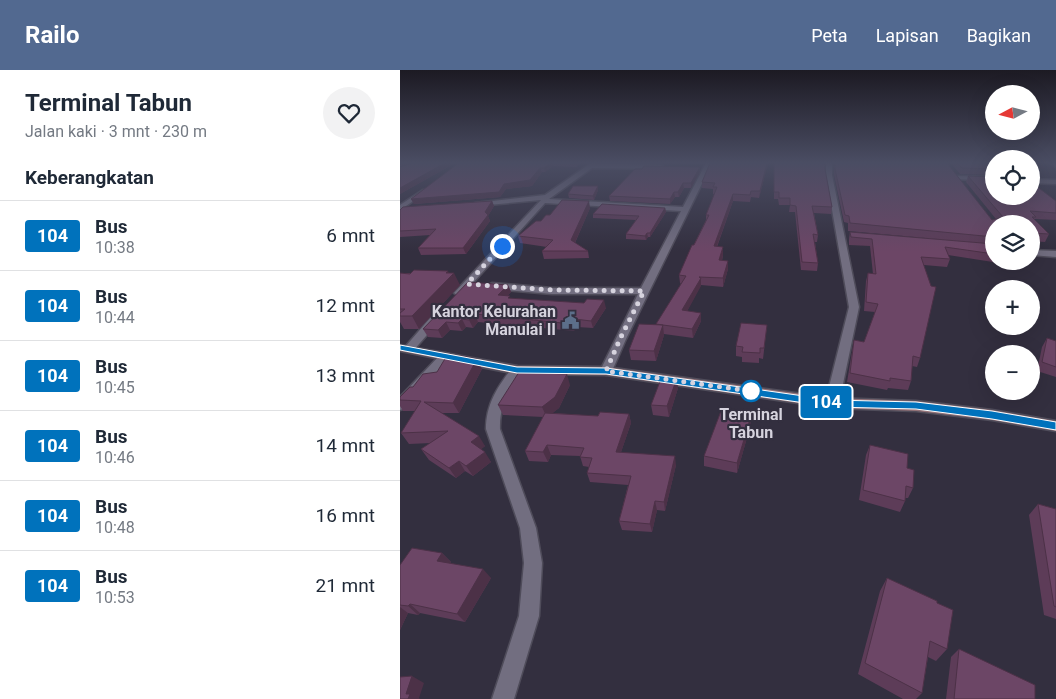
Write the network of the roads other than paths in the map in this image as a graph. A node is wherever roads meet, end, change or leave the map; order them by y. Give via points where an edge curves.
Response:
1 (422, 192) edge
2 (555, 192) edge
3 (693, 192) edge
4 (834, 192) edge
5 (546, 199) junction
6 (468, 205) edge
7 (400, 208) edge
8 (417, 208) edge
9 (686, 209) junction
10 (1040, 253) edge
11 (1056, 254) edge
12 (477, 285) junction
13 (644, 291) junction
14 (454, 299) edge
15 (440, 313) edge
16 (404, 348) edge
17 (445, 357) junction
18 (517, 370) junction
19 (606, 371) junction
20 (832, 403) junction
21 (400, 405) edge
22 (1056, 426) edge
23 (502, 699) edge

1 - 7 street
2 - 5 street
3 - 9 street
4 - 20 street via 846,235 854,307
5 - 6 street
5 - 9 street
5 - 12 street
7 - 8 street
9 - 13 street
10 - 11 street
12 - 13 street
12 - 14 street
13 - 19 street
15 - 16 street
16 - 17 main road
17 - 18 main road
17 - 21 street
18 - 19 main road
18 - 23 street via 498,394 492,415 493,429 528,528 533,564 529,616
19 - 20 main road
20 - 22 main road via 916,406

